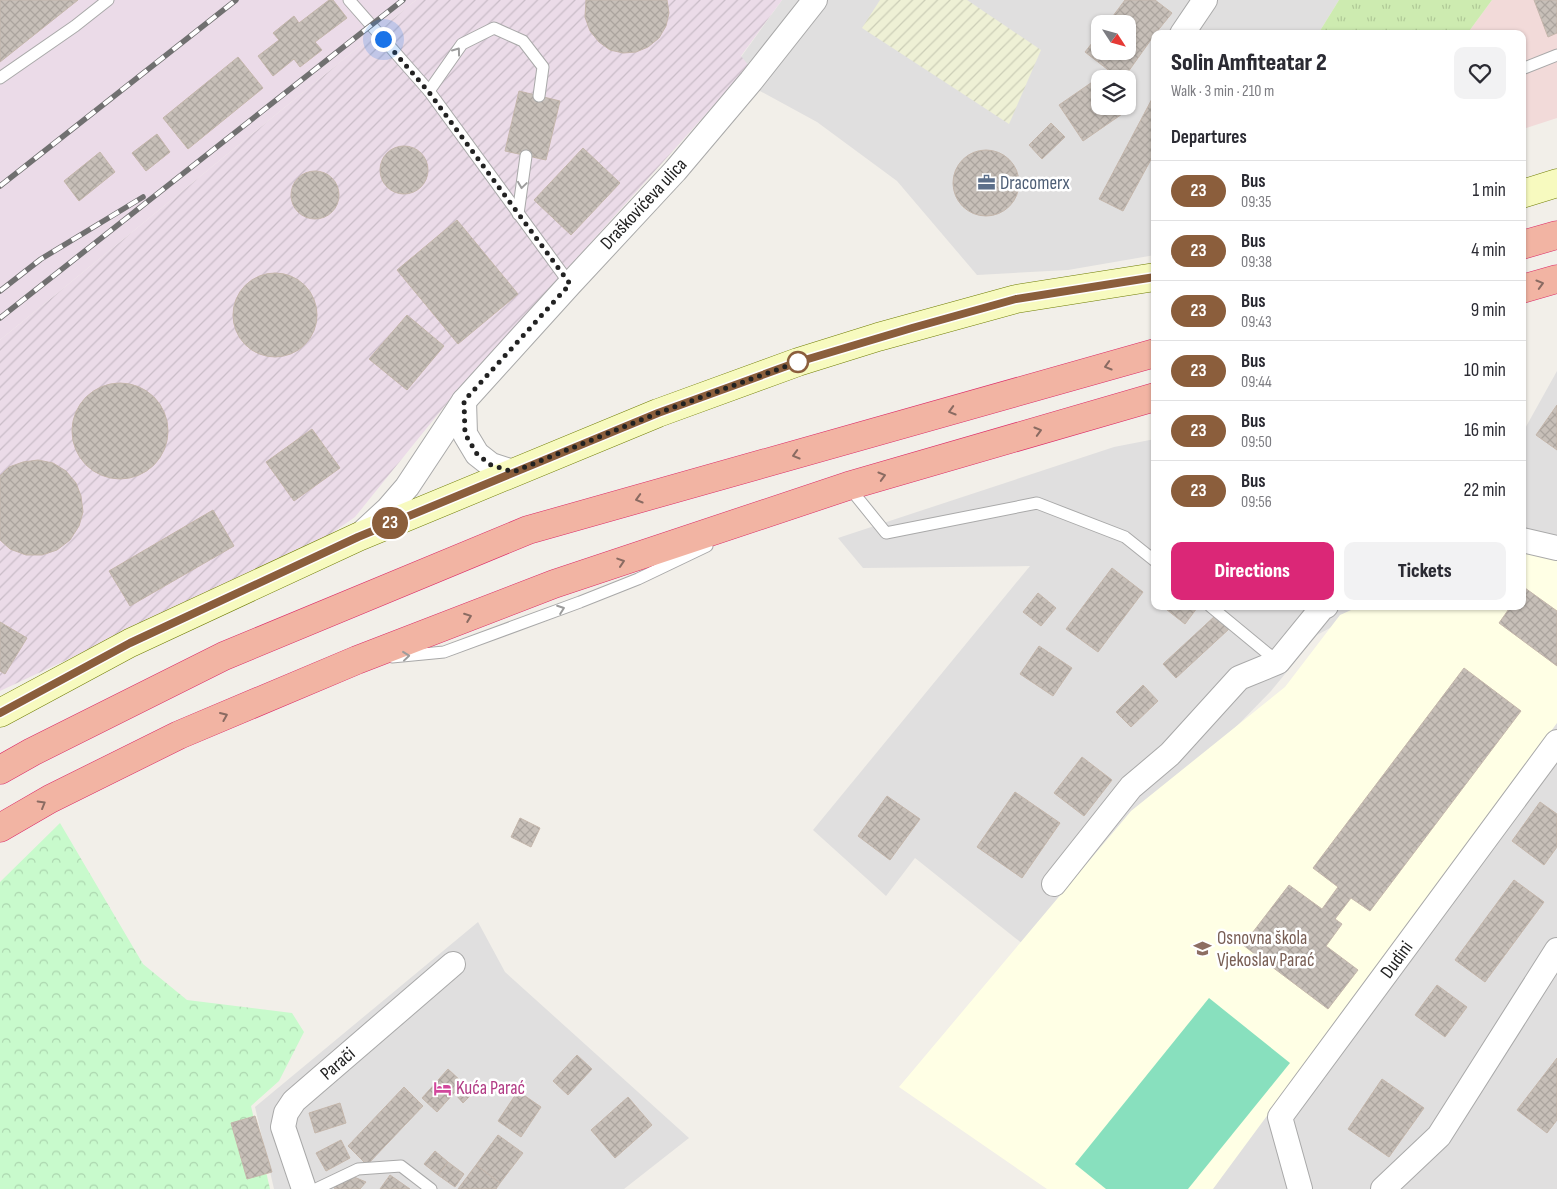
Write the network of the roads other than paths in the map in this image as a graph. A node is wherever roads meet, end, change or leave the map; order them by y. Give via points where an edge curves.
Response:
1 (108, 0) edge
2 (349, 0) edge
3 (815, 0) edge
4 (1205, 0) edge
5 (1185, 30) edge
6 (1557, 55) edge
7 (1526, 67) edge
8 (0, 78) edge
9 (428, 91) junction
10 (539, 96) dead end
11 (526, 156) dead end
12 (1557, 183) edge
13 (1526, 193) edge
14 (518, 214) junction
15 (1557, 235) edge
16 (1526, 245) edge
17 (1151, 278) edge
18 (1557, 279) edge
19 (570, 284) junction
20 (1526, 288) edge
21 (1151, 354) edge
22 (1151, 398) edge
23 (464, 401) junction
24 (513, 472) junction
25 (848, 486) junction
26 (358, 537) junction
27 (1526, 541) edge
28 (1557, 548) edge
29 (1151, 558) edge
30 (1215, 610) edge
31 (1320, 610) edge
32 (1278, 662) junction
33 (1, 712) edge
34 (1557, 742) edge
35 (0, 770) edge
36 (0, 828) edge
37 (1054, 884) dead end
38 (1557, 950) edge
39 (452, 964) dead end
40 (304, 1189) edge
41 (316, 1189) edge
42 (431, 1189) edge
43 (1300, 1189) edge
44 (1384, 1189) edge

1 - 8 lane
2 - 9 lane
3 - 19 street, Draškovićeva ulica via 675,171
4 - 5 street
6 - 7 lane
9 -> 10 lane via 462,44 494,28 523,41 543,67
9 - 14 lane
11 -> 14 lane
12 - 13 main road
14 - 19 lane
15 - 16 highway
17 - 24 main road via 1016,299 878,337 658,413
20 -> 18 highway
19 - 23 street, Draškovićeva ulica
21 -> 35 highway via 528,530 224,656
25 -> 22 highway
23 - 24 street via 465,434 477,454 491,465
23 - 26 street, Draškovićeva ulica via 407,487
24 - 26 main road
25 - 29 lane via 886,533 1037,503 1126,536
36 -> 25 highway via 50,799 179,735 358,660 554,584
26 - 33 main road via 130,643
27 - 28 street
30 - 32 lane
31 - 32 street
32 - 37 street via 1239,678 1170,754 1131,787
34 - 43 street, Dudini via 1280,1117
38 - 44 street via 1439,1136
39 - 40 street, Parači via 294,1101 286,1113 283,1127
41 - 42 lane via 358,1169 401,1166

